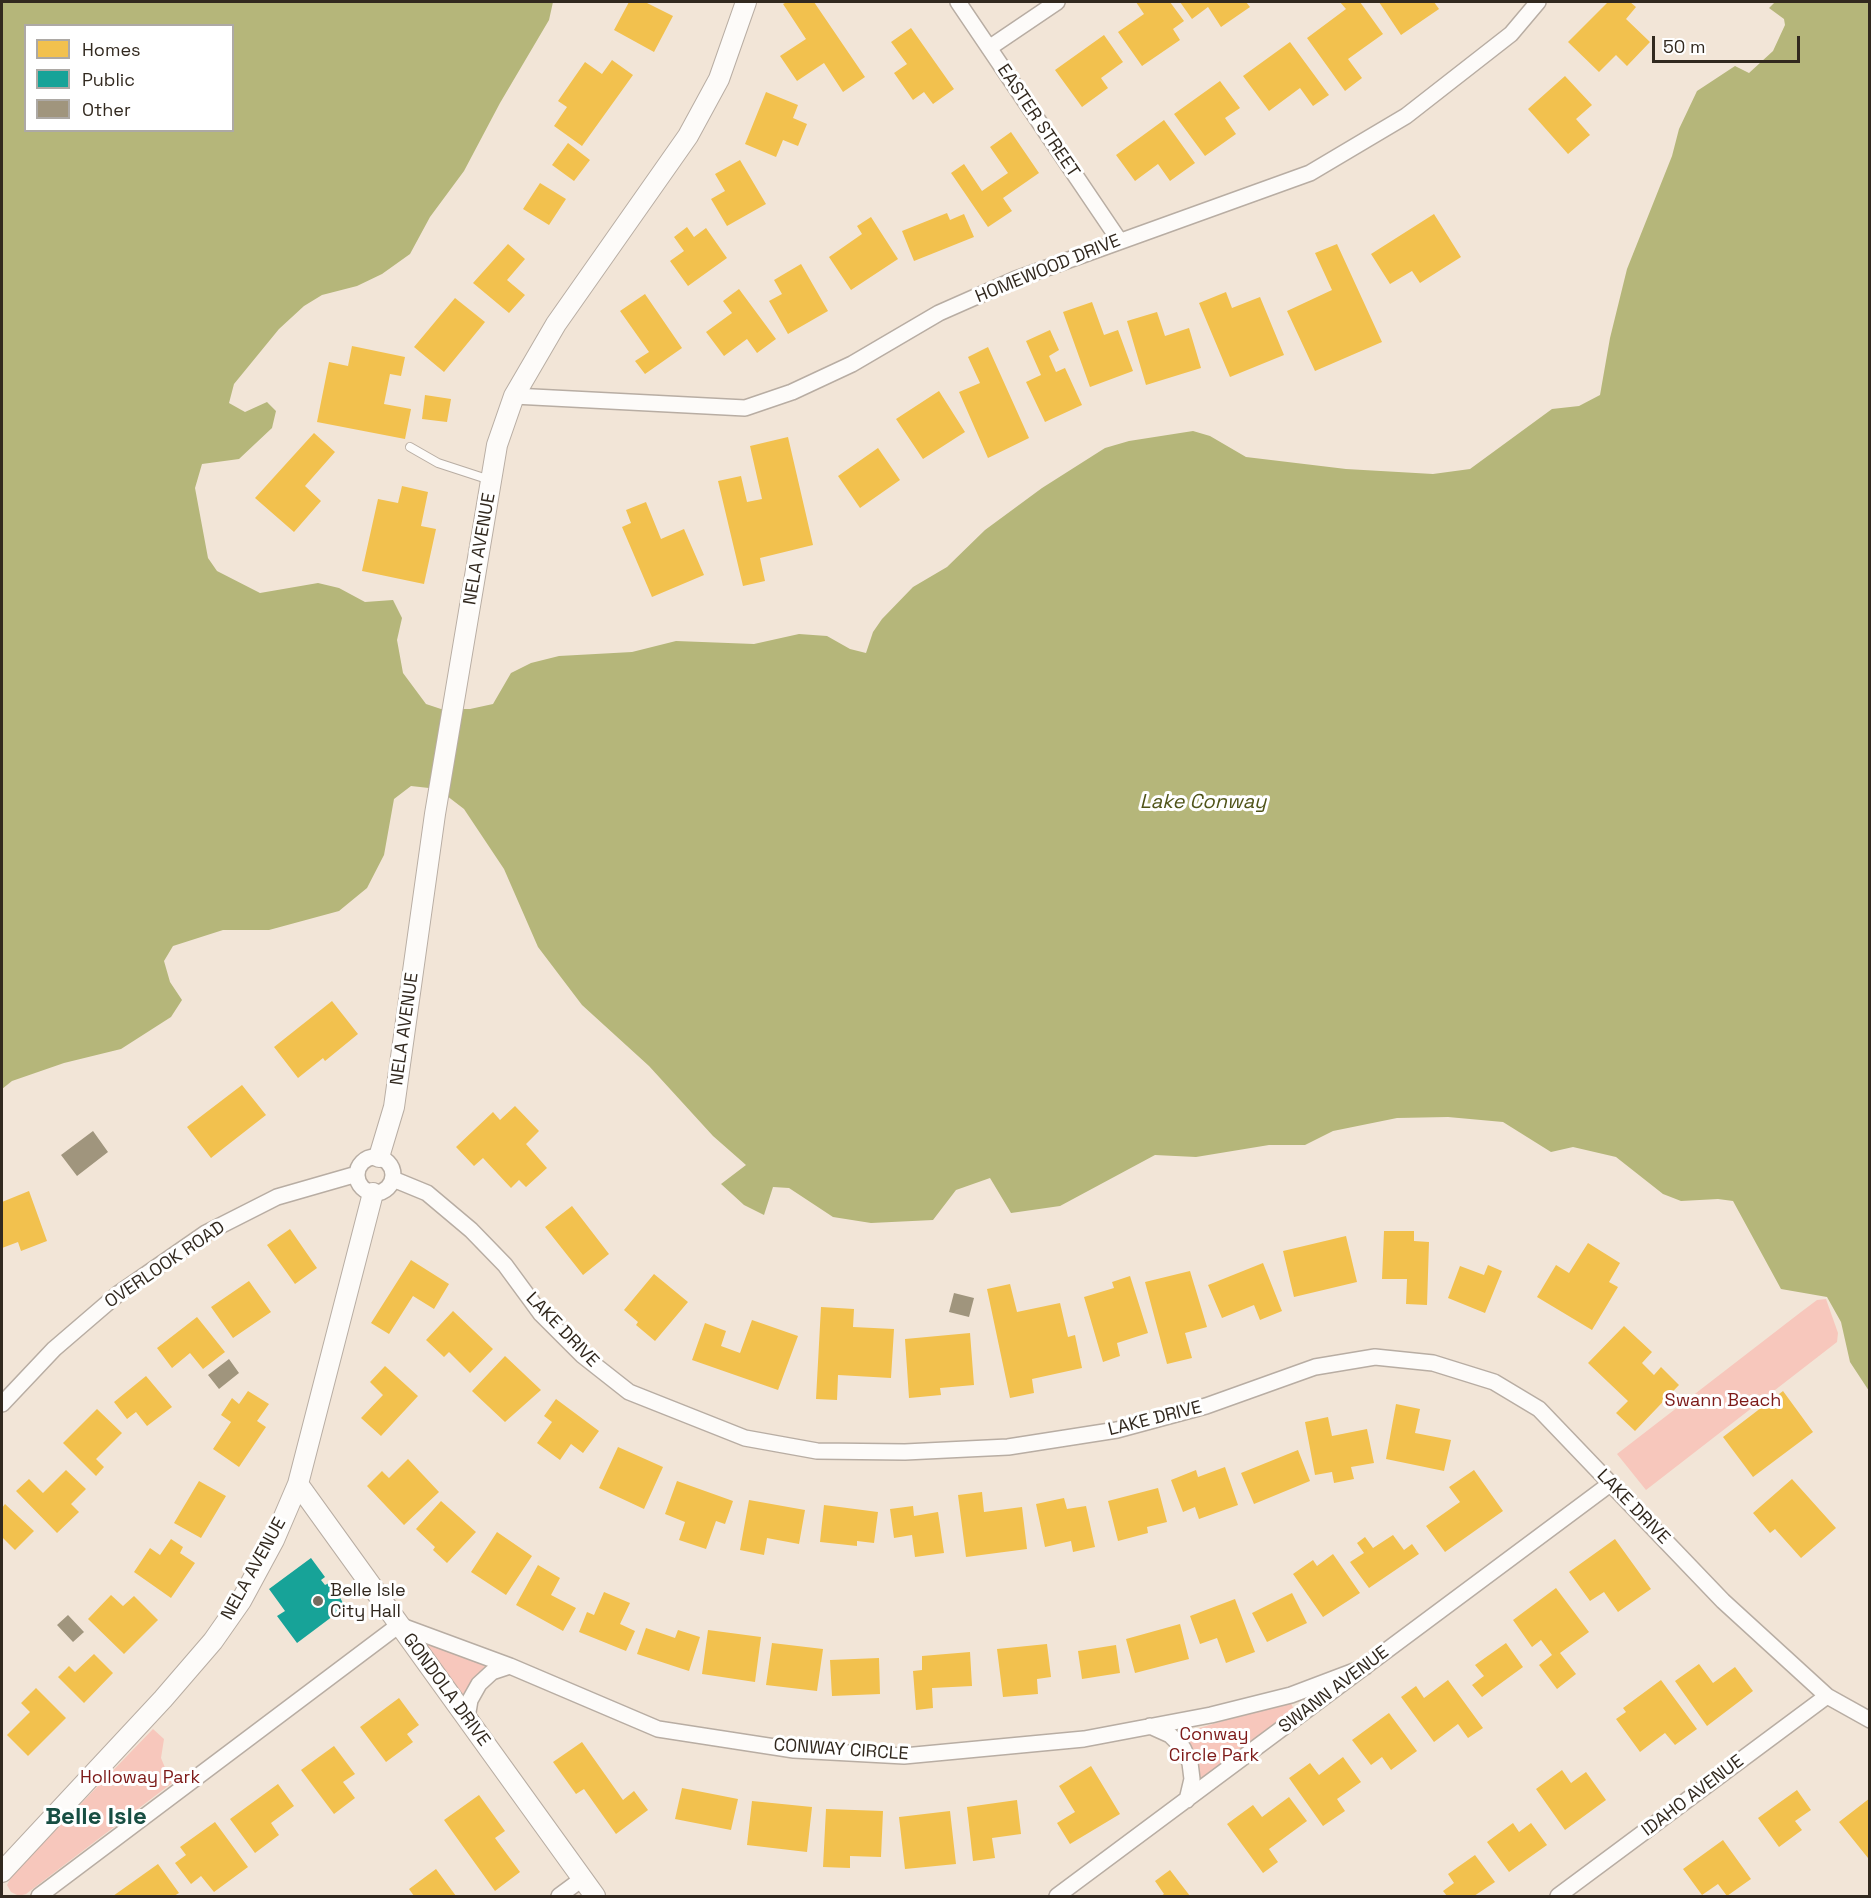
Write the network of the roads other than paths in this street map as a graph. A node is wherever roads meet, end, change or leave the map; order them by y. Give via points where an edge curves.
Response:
1 (746, 2) edge
2 (958, 2) edge
3 (1057, 2) edge
4 (1538, 2) edge
5 (989, 48) junction
6 (1119, 240) junction
7 (514, 396) junction
8 (410, 447) dead end
9 (491, 481) junction
10 (379, 1157) junction
11 (357, 1174) junction
12 (393, 1179) junction
13 (373, 1193) junction
14 (2, 1404) edge
15 (298, 1484) junction
16 (1610, 1484) junction
17 (399, 1625) junction
18 (510, 1666) junction
19 (1365, 1667) junction
20 (1827, 1696) junction
21 (467, 1718) junction
22 (1869, 1720) edge
23 (1150, 1726) junction
24 (1187, 1800) junction
25 (2, 1872) edge
26 (582, 1879) junction
27 (39, 1896) edge
28 (559, 1896) edge
29 (595, 1896) edge
30 (1057, 1896) edge
31 (1558, 1896) edge

1 - 7 street, NELA AVENUE via 719,79 688,136 556,324
2 - 5 street, EASTER STREET
3 - 5 street
4 - 6 street, HOMEWOOD DRIVE via 1511,34 1406,116 1310,173
5 - 6 street, EASTER STREET
6 - 7 street, HOMEWOOD DRIVE via 949,309 852,364 792,392 745,408
7 - 9 street, NELA AVENUE via 497,445
8 - 9 lane via 438,463
9 - 10 street, NELA AVENUE via 435,814 394,1107
10 - 11 street via 362,1163
10 - 12 street via 389,1163
11 - 13 street via 360,1186
11 - 14 street, OVERLOOK ROAD via 277,1197 206,1233 118,1294 54,1349
12 - 13 street via 387,1190
12 - 16 street, LAKE DRIVE via 427,1193 471,1230 573,1347 629,1392 745,1437 817,1451 1008,1447 1117,1430 1206,1406 1315,1367 1375,1357 1433,1363 1494,1382 1539,1409
13 - 15 street, NELA AVENUE
15 - 17 street, GONDOLA DRIVE
15 - 25 street, NELA AVENUE via 241,1601 213,1641
16 - 19 street, SWANN AVENUE
16 - 20 street, LAKE DRIVE via 1723,1601
17 - 18 street, CONWAY CIRCLE
17 - 21 street, GONDOLA DRIVE
17 - 27 street
18 - 21 street via 492,1672 479,1684 470,1700
18 - 23 street, CONWAY CIRCLE via 658,1729 794,1750 904,1756 1084,1738
19 - 23 street, CONWAY CIRCLE via 1291,1695
19 - 24 street, SWANN AVENUE
20 - 22 street, LAKE DRIVE
20 - 31 street, IDAHO AVENUE
21 - 26 street, GONDOLA DRIVE
23 - 24 street via 1170,1735 1183,1748 1192,1779
24 - 30 street, SWANN AVENUE
26 - 28 street
26 - 29 street, GONDOLA DRIVE

